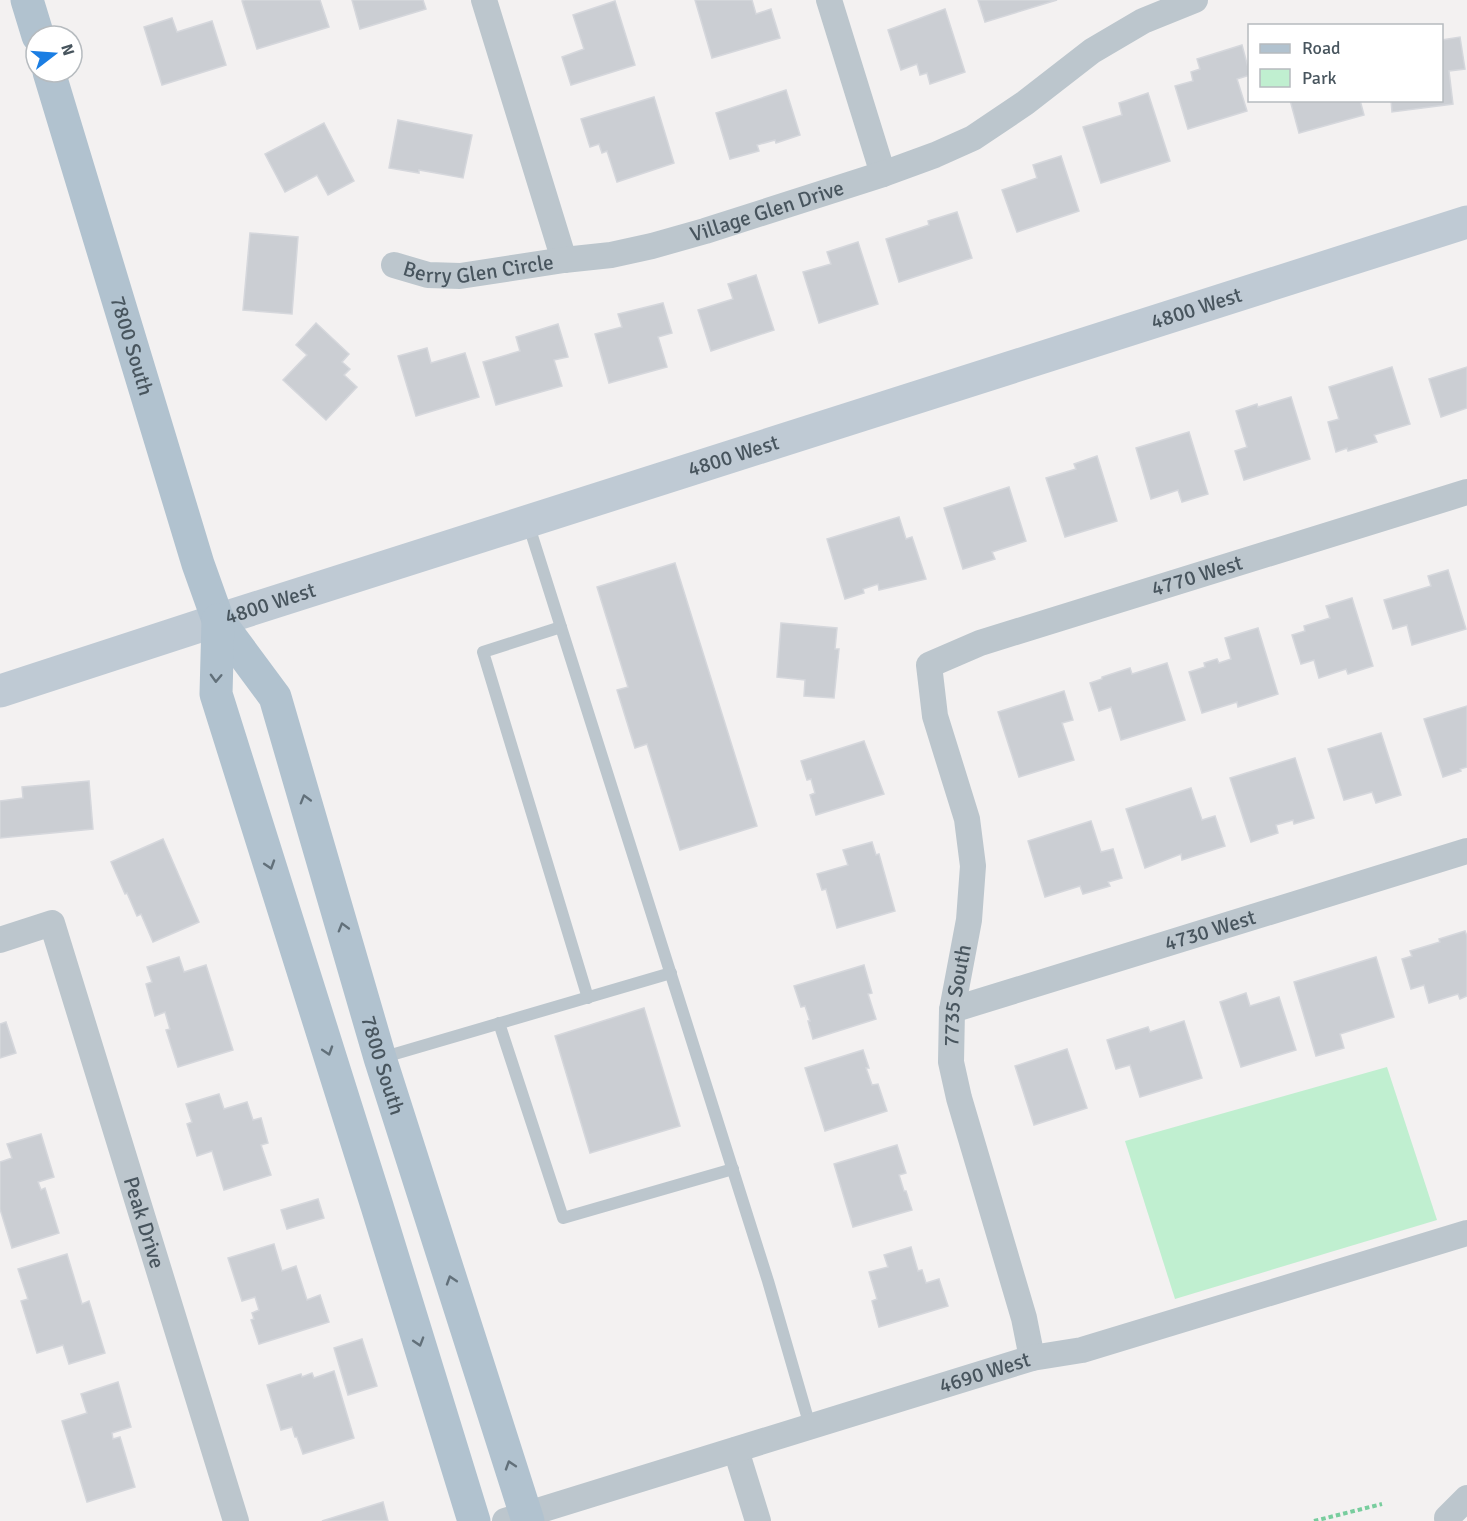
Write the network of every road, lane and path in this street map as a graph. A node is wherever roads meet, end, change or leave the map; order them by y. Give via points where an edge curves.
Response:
1 (27, 0) edge
2 (484, 0) edge
3 (829, 0) edge
4 (1195, 0) edge
5 (34, 24) edge
6 (53, 84) edge
7 (883, 174) junction
8 (1467, 222) edge
9 (564, 260) junction
10 (394, 265) dead end
11 (1467, 492) edge
12 (528, 522) junction
13 (218, 620) junction
14 (561, 627) junction
15 (929, 665) joint
16 (0, 691) edge
17 (1467, 851) edge
18 (0, 940) edge
19 (671, 973) junction
20 (588, 998) junction
21 (952, 1010) junction
22 (499, 1023) junction
23 (380, 1058) junction
24 (733, 1169) junction
25 (1467, 1233) edge
26 (1032, 1358) junction
27 (810, 1426) junction
28 (736, 1450) junction
29 (1467, 1498) edge
30 (1382, 1504) dead end
31 (1447, 1518) dead end
32 (520, 1519) edge
33 (236, 1521) edge
34 (474, 1521) edge
35 (758, 1521) edge
36 (1314, 1521) edge

1 - 5 main road
2 - 9 street
3 - 7 street
4 - 7 street, Village Glen Drive via 1143,21 1092,51 973,138
6 - 13 main road, 7800 South
7 - 9 street, Village Glen Drive via 652,246
8 - 12 main road, 4800 West
9 - 10 street, Berry Glen Circle via 460,276 428,275
11 - 15 street, 4770 West via 980,643
12 - 13 main road, 4800 West
12 - 14 lane
13 - 16 main road, 4800 West
23 -> 13 main road, 7800 South via 275,697
13 -> 34 main road, 7800 South via 216,694
14 - 19 lane
14 - 20 lane via 483,652
15 - 21 street, 7735 South via 935,716 968,819 972,867 969,920
17 - 21 street, 4730 West
18 - 33 street, Peak Drive via 52,923
19 - 20 lane
19 - 24 lane
20 - 22 lane
21 - 26 street, 7735 South via 951,1062 959,1098 1024,1318
22 - 23 lane
22 - 24 lane via 563,1218
32 -> 23 main road, 7800 South
24 - 27 lane
25 - 26 street, 4690 West via 1082,1350
26 - 27 street, 4690 West
27 - 28 street, 4690 West
28 - 32 street, 4690 West
28 - 35 street
29 - 31 street
30 - 36 path

